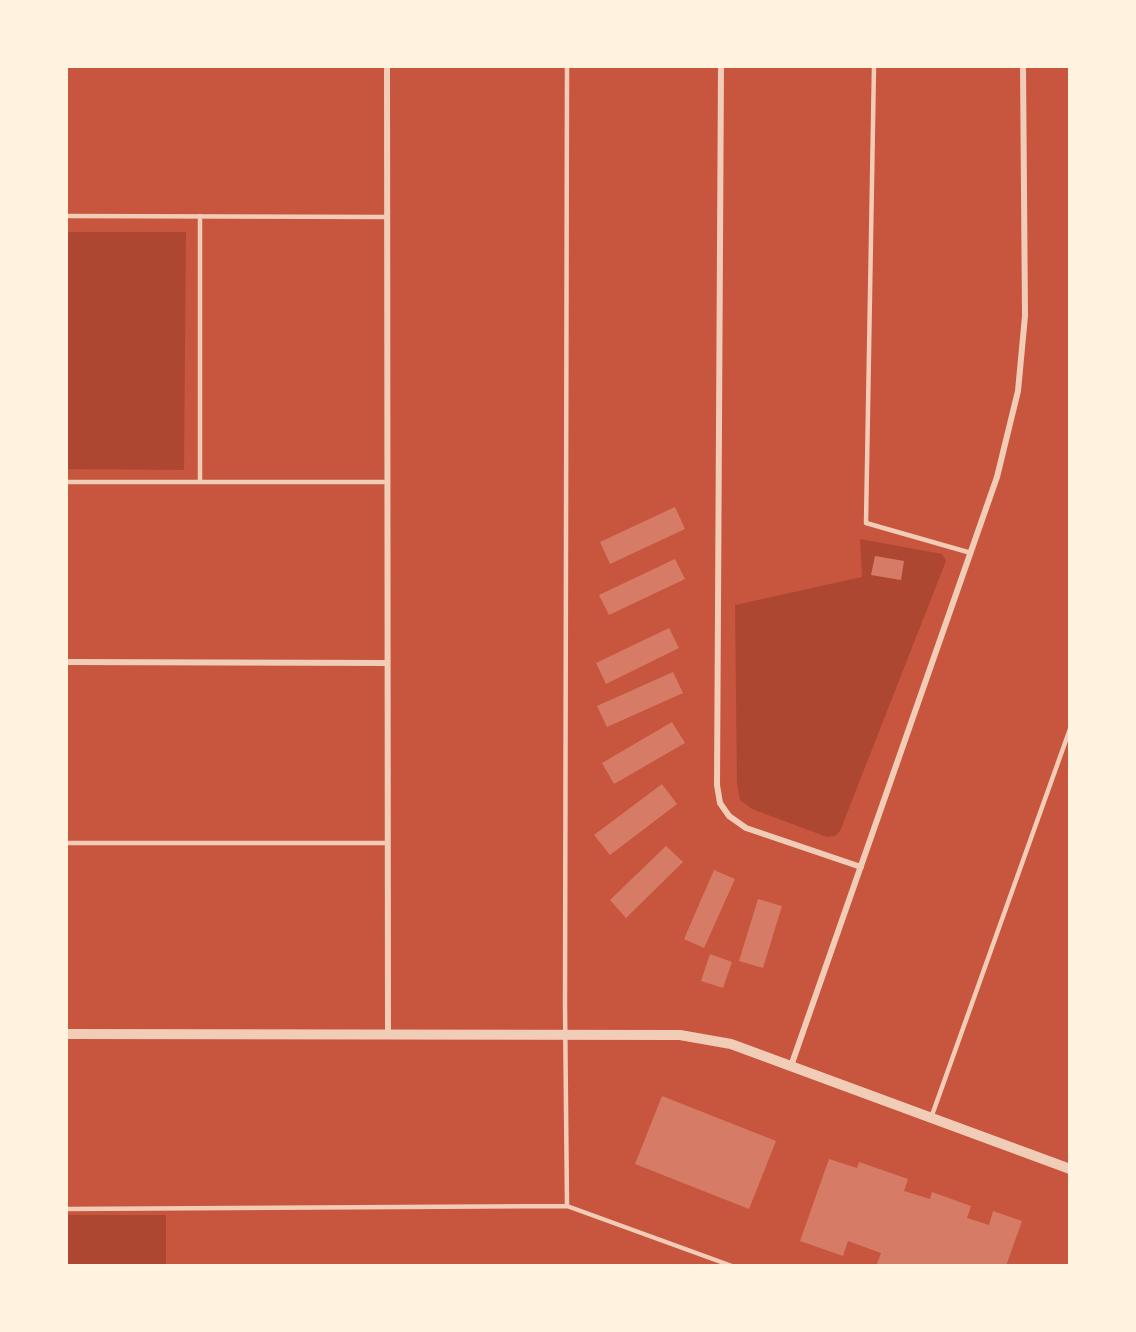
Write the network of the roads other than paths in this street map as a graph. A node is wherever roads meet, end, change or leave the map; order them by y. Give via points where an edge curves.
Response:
1 (387, 66) edge
2 (567, 66) edge
3 (721, 66) edge
4 (874, 66) edge
5 (1023, 66) edge
6 (66, 216) edge
7 (200, 216) junction
8 (388, 216) junction
9 (66, 482) edge
10 (200, 482) junction
11 (388, 482) junction
12 (971, 553) junction
13 (66, 662) edge
14 (387, 663) junction
15 (1070, 729) edge
16 (66, 843) edge
17 (388, 843) junction
18 (861, 867) junction
19 (66, 1034) edge
20 (388, 1035) junction
21 (565, 1035) junction
22 (791, 1066) junction
23 (931, 1118) junction
24 (1070, 1169) edge
25 (567, 1206) junction
26 (66, 1209) edge
27 (732, 1266) edge

1 - 8 street
2 - 21 lane
3 - 18 street via 717,773 720,803 729,816 746,828
4 - 12 lane via 866,523
5 - 12 street via 1025,316 1018,391 997,477
6 - 7 lane
7 - 8 lane
7 - 10 lane
8 - 11 street
9 - 10 lane
10 - 11 lane
11 - 14 street
12 - 18 street
13 - 14 street
14 - 17 street
15 - 23 lane
16 - 17 lane
17 - 20 street
18 - 22 street
19 - 20 street
20 - 21 street
21 - 22 street via 680,1035 730,1044
21 - 25 lane
22 - 23 street
23 - 24 street
25 - 26 lane
25 - 27 lane

